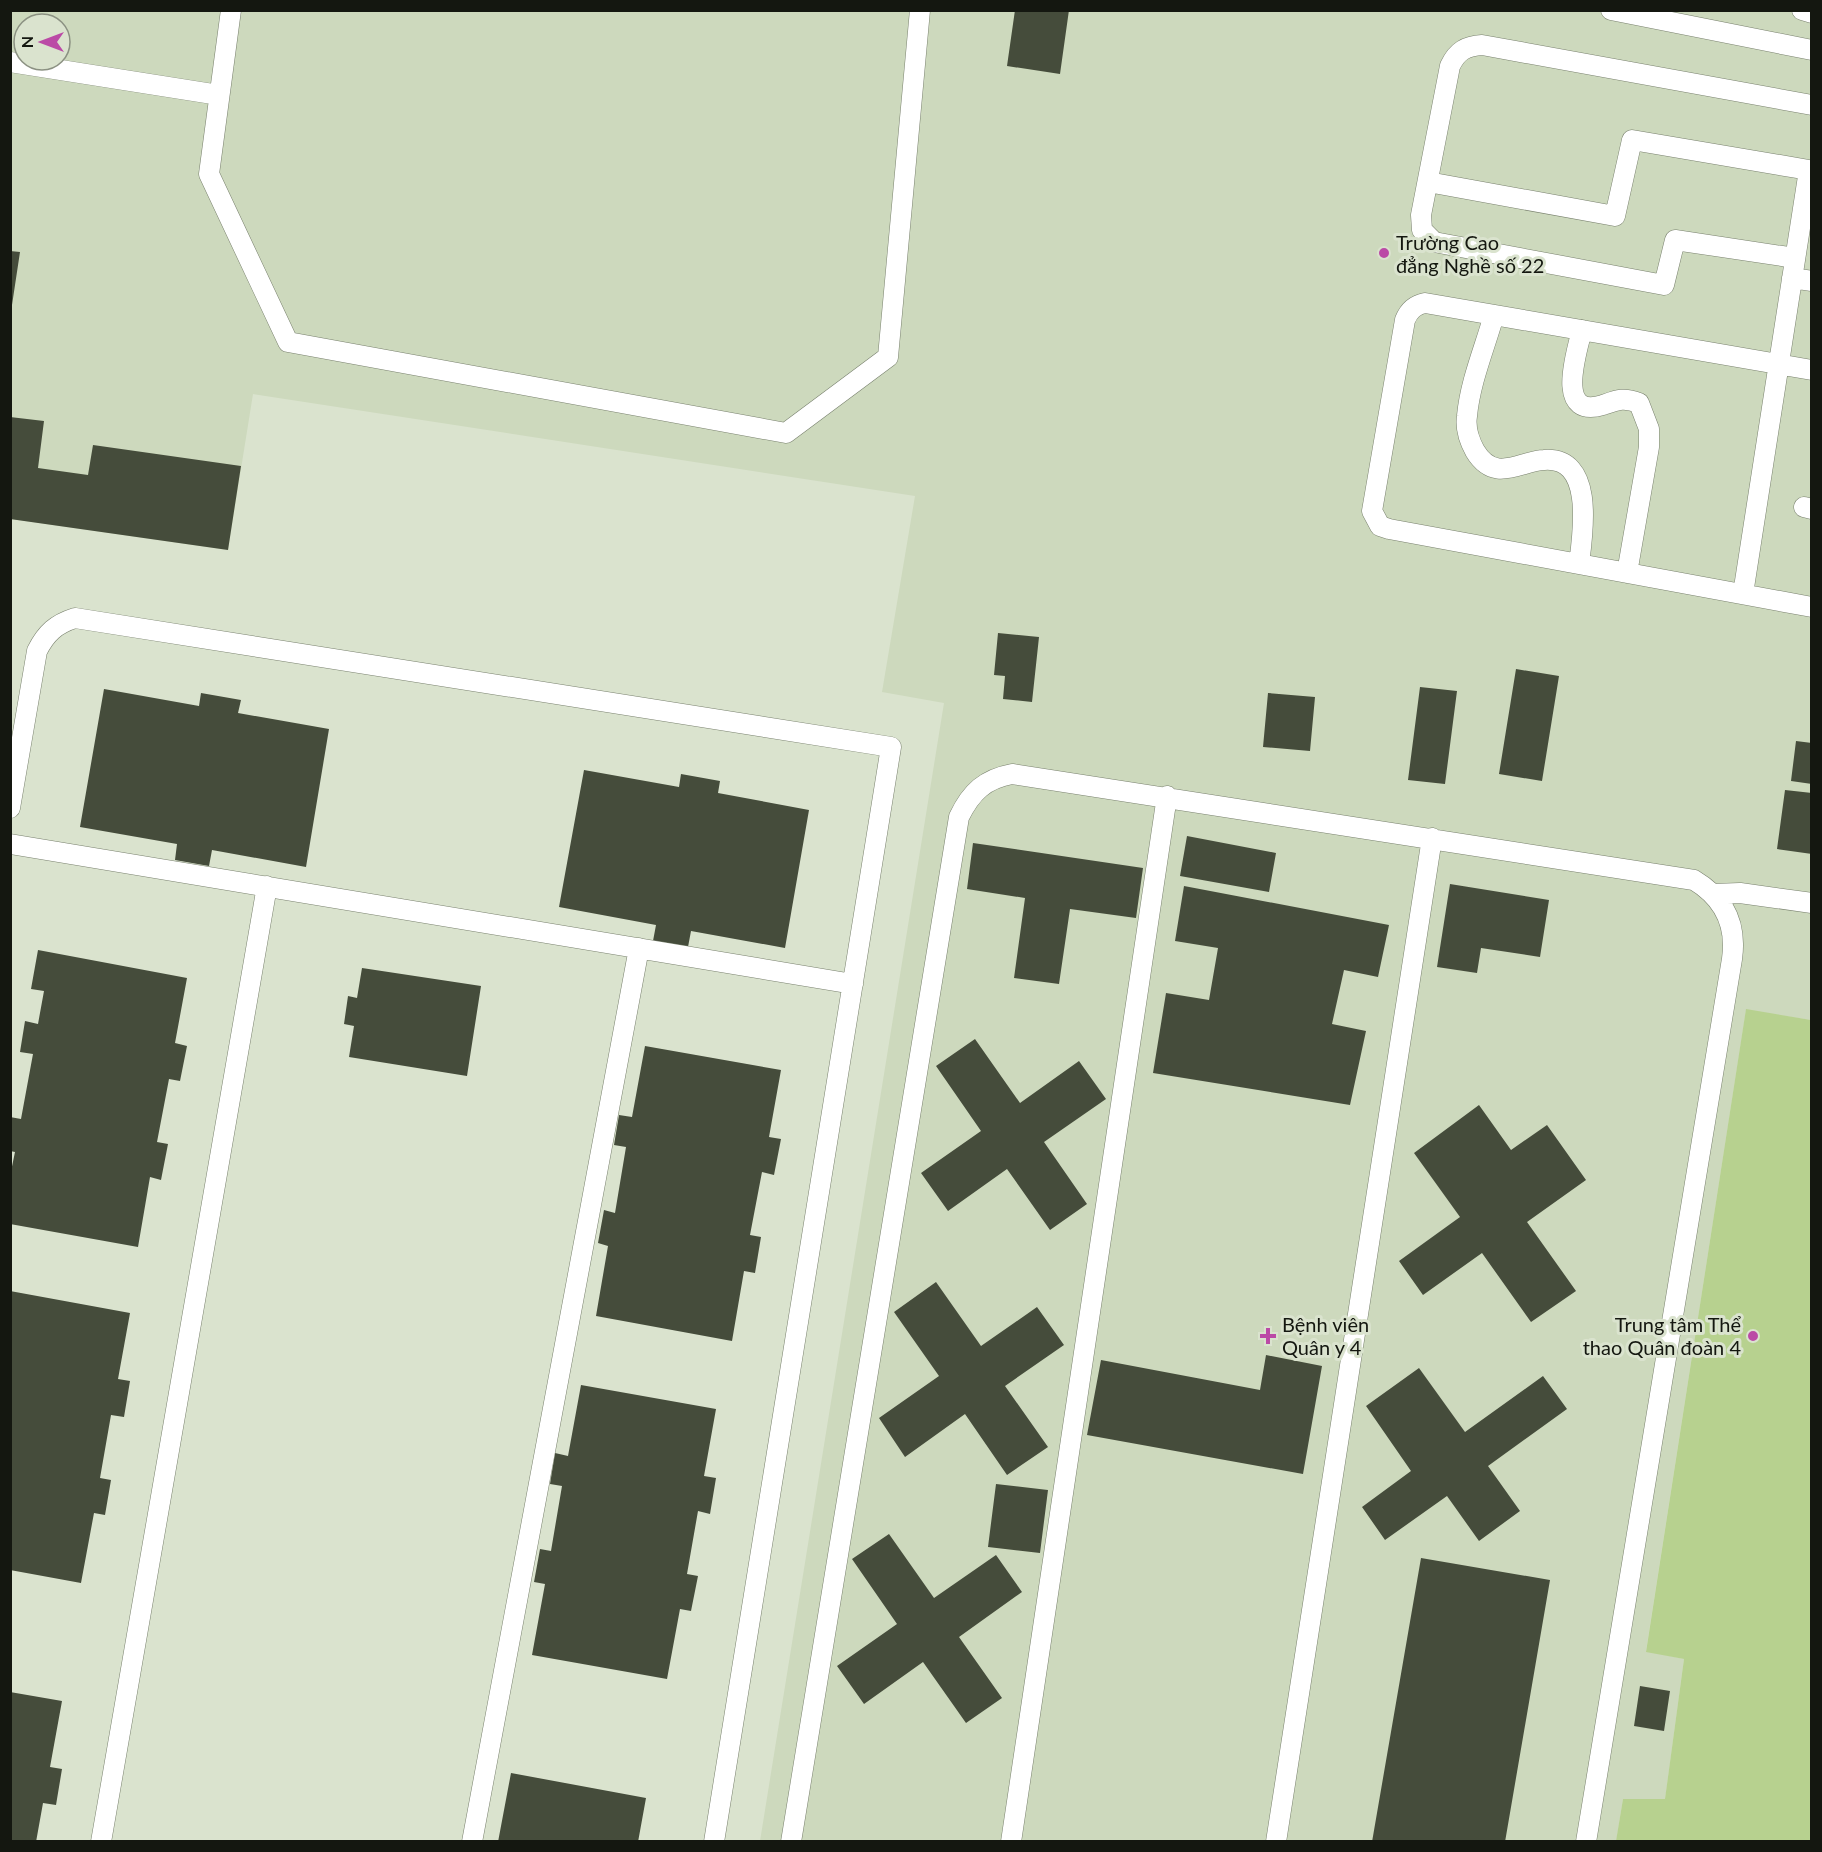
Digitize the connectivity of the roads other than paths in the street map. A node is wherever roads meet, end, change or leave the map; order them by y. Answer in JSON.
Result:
{"nodes":[{"id":1,"x":231,"y":10,"type":"edge"},
{"id":2,"x":920,"y":10,"type":"edge"},
{"id":3,"x":1611,"y":10,"type":"edge"},
{"id":4,"x":1802,"y":10,"type":"edge"},
{"id":5,"x":1812,"y":14,"type":"edge"},
{"id":6,"x":1812,"y":50,"type":"edge"},
{"id":7,"x":10,"y":62,"type":"edge"},
{"id":8,"x":219,"y":95,"type":"junction"},
{"id":9,"x":1812,"y":105,"type":"edge"},
{"id":10,"x":1428,"y":182,"type":"junction"},
{"id":11,"x":1793,"y":268,"type":"junction"},
{"id":12,"x":1812,"y":281,"type":"edge"},
{"id":13,"x":1494,"y":315,"type":"junction"},
{"id":14,"x":1582,"y":330,"type":"junction"},
{"id":15,"x":1779,"y":364,"type":"junction"},
{"id":16,"x":1812,"y":370,"type":"edge"},
{"id":17,"x":1580,"y":564,"type":"junction"},
{"id":18,"x":1627,"y":573,"type":"junction"},
{"id":19,"x":1743,"y":594,"type":"junction"},
{"id":20,"x":1812,"y":607,"type":"edge"},
{"id":21,"x":1167,"y":796,"type":"junction"},
{"id":22,"x":10,"y":808,"type":"edge"},
{"id":23,"x":1432,"y":838,"type":"junction"},
{"id":24,"x":10,"y":844,"type":"edge"},
{"id":25,"x":267,"y":886,"type":"junction"},
{"id":26,"x":1714,"y":894,"type":"junction"},
{"id":27,"x":1812,"y":903,"type":"edge"},
{"id":28,"x":639,"y":948,"type":"junction"},
{"id":29,"x":853,"y":984,"type":"junction"},
{"id":30,"x":101,"y":1842,"type":"edge"},
{"id":31,"x":472,"y":1842,"type":"edge"},
{"id":32,"x":714,"y":1842,"type":"edge"},
{"id":33,"x":791,"y":1842,"type":"edge"},
{"id":34,"x":1011,"y":1842,"type":"edge"},
{"id":35,"x":1276,"y":1842,"type":"edge"},
{"id":36,"x":1586,"y":1842,"type":"edge"}],
"edges":[{"from":1,"to":8,"type":"lane"},
{"from":2,"to":8,"type":"lane"},
{"from":3,"to":6,"type":"lane"},
{"from":4,"to":5,"type":"lane"},
{"from":7,"to":8,"type":"lane"},
{"from":9,"to":10,"type":"lane"},
{"from":10,"to":11,"type":"lane"},
{"from":10,"to":11,"type":"lane"},
{"from":11,"to":12,"type":"lane"},
{"from":11,"to":15,"type":"lane"},
{"from":13,"to":14,"type":"lane"},
{"from":13,"to":17,"type":"lane"},
{"from":13,"to":17,"type":"lane"},
{"from":14,"to":15,"type":"lane"},
{"from":14,"to":18,"type":"lane"},
{"from":15,"to":16,"type":"lane"},
{"from":15,"to":19,"type":"lane"},
{"from":17,"to":18,"type":"lane"},
{"from":18,"to":19,"type":"lane"},
{"from":19,"to":20,"type":"lane"},
{"from":21,"to":23,"type":"lane"},
{"from":21,"to":33,"type":"lane"},
{"from":21,"to":34,"type":"lane"},
{"from":22,"to":29,"type":"lane"},
{"from":23,"to":26,"type":"lane"},
{"from":23,"to":35,"type":"lane"},
{"from":24,"to":25,"type":"lane"},
{"from":25,"to":28,"type":"lane"},
{"from":25,"to":30,"type":"lane"},
{"from":26,"to":27,"type":"lane"},
{"from":26,"to":36,"type":"lane"},
{"from":28,"to":29,"type":"lane"},
{"from":28,"to":31,"type":"lane"},
{"from":29,"to":32,"type":"lane"}]}
